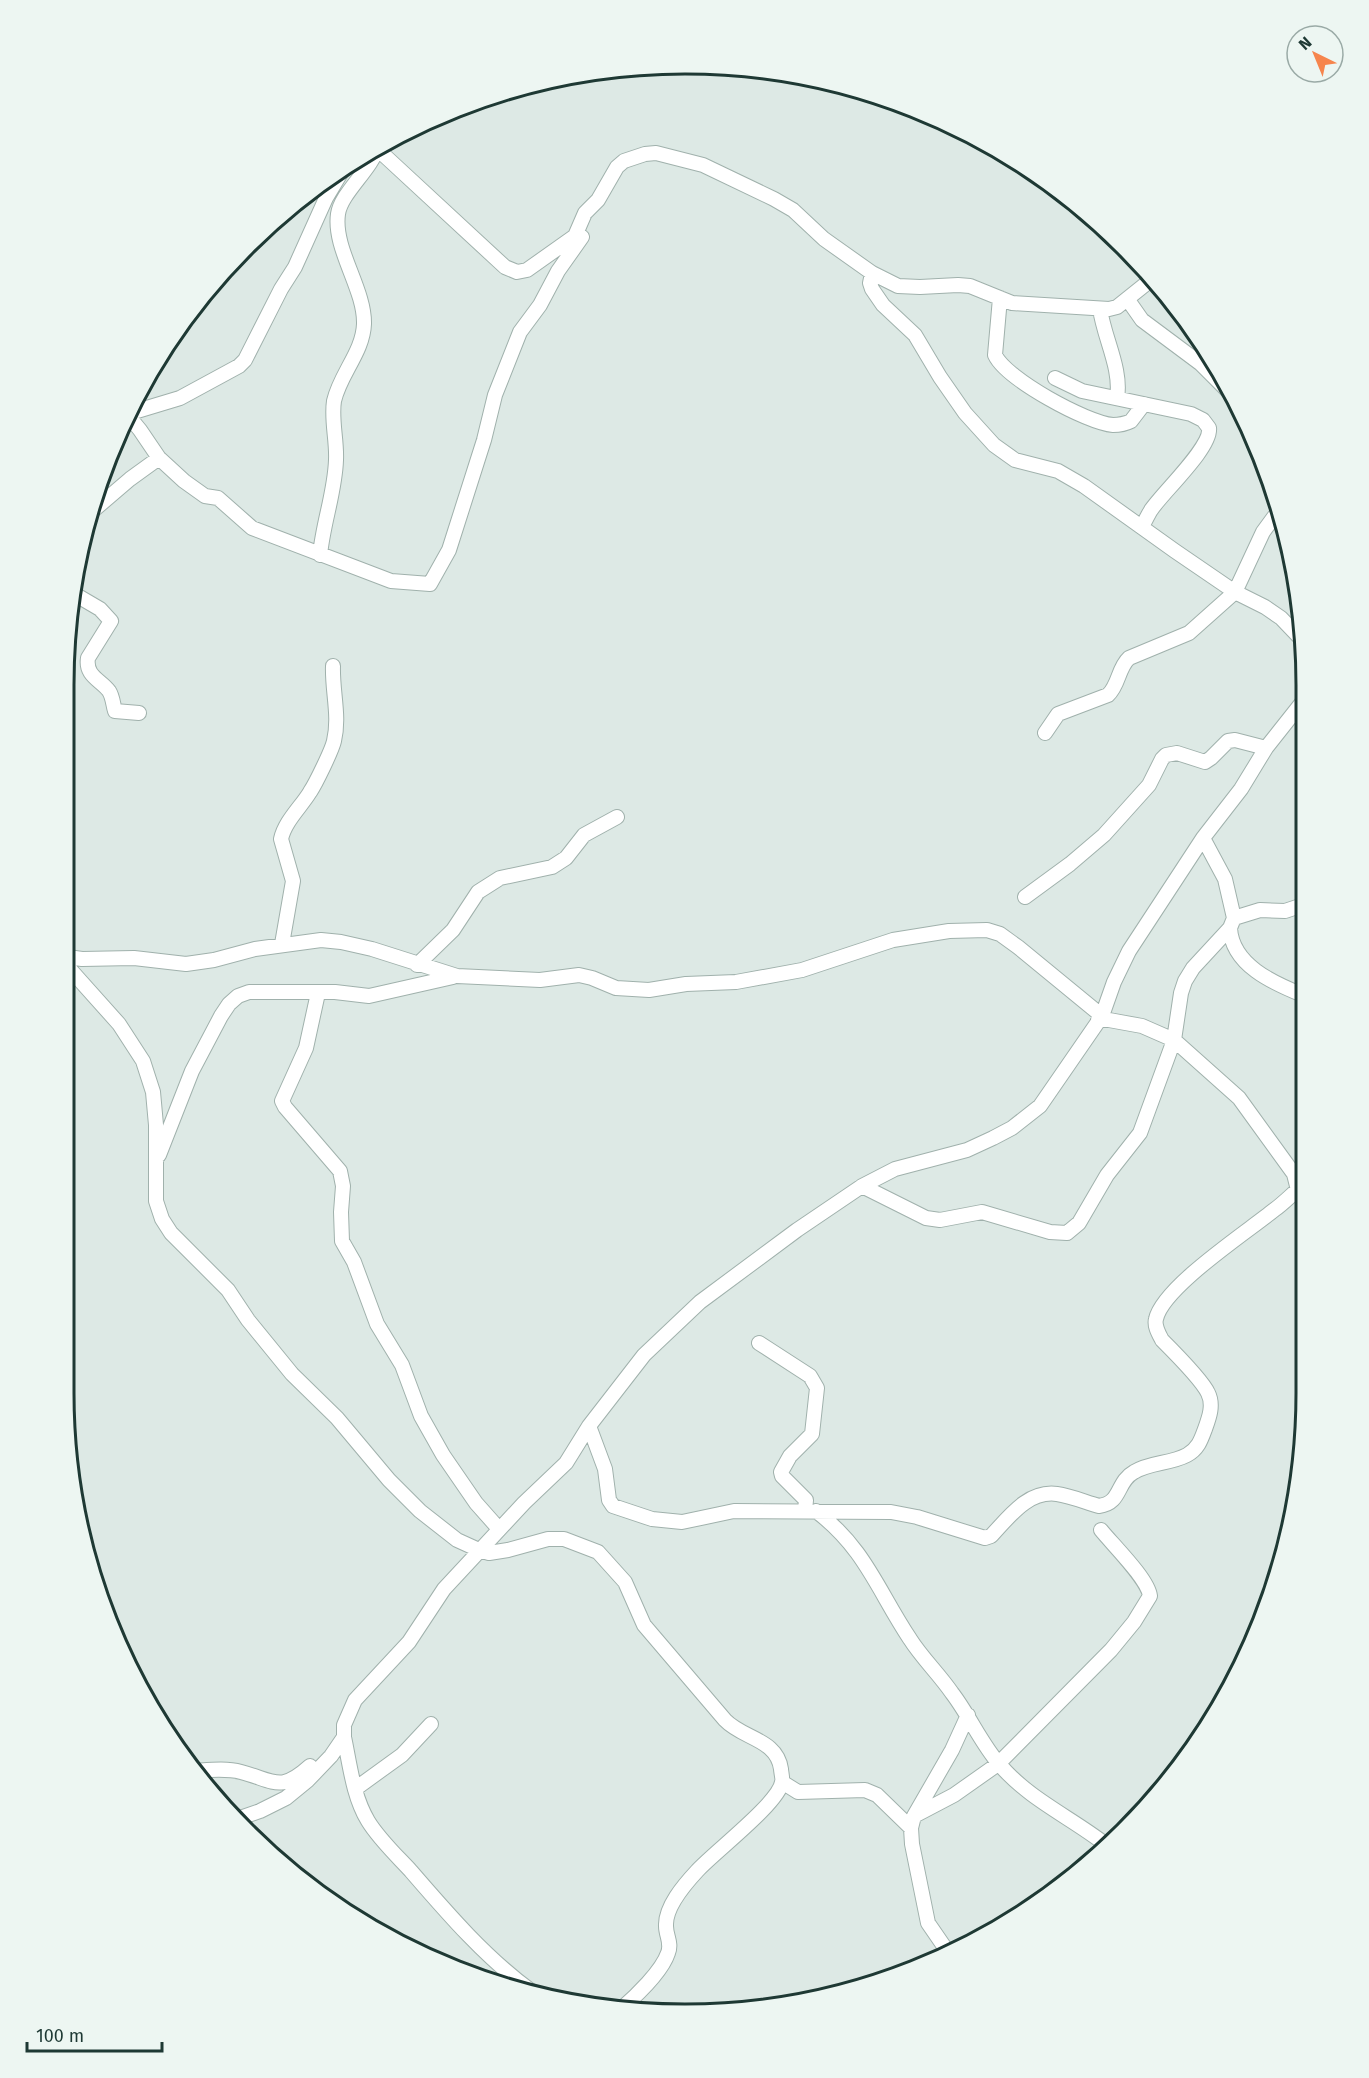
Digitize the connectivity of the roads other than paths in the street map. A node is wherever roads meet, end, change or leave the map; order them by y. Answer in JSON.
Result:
{"nodes":[{"id":1,"x":381,"y":154,"type":"edge"},
{"id":2,"x":368,"y":162,"type":"edge"},
{"id":3,"x":334,"y":184,"type":"edge"},
{"id":4,"x":595,"y":203,"type":"junction"},
{"id":5,"x":872,"y":273,"type":"junction"},
{"id":6,"x":1146,"y":284,"type":"edge"},
{"id":7,"x":1000,"y":298,"type":"junction"},
{"id":8,"x":1128,"y":300,"type":"junction"},
{"id":9,"x":1100,"y":309,"type":"junction"},
{"id":10,"x":1211,"y":374,"type":"edge"},
{"id":11,"x":1055,"y":378,"type":"dead end"},
{"id":12,"x":1117,"y":398,"type":"junction"},
{"id":13,"x":1144,"y":404,"type":"junction"},
{"id":14,"x":139,"y":410,"type":"edge"},
{"id":15,"x":133,"y":422,"type":"edge"},
{"id":16,"x":159,"y":458,"type":"junction"},
{"id":17,"x":101,"y":504,"type":"edge"},
{"id":18,"x":1273,"y":519,"type":"edge"},
{"id":19,"x":1142,"y":527,"type":"junction"},
{"id":20,"x":320,"y":555,"type":"junction"},
{"id":21,"x":1235,"y":592,"type":"junction"},
{"id":22,"x":80,"y":597,"type":"edge"},
{"id":23,"x":1293,"y":631,"type":"edge"},
{"id":24,"x":333,"y":666,"type":"dead end"},
{"id":25,"x":1296,"y":710,"type":"edge"},
{"id":26,"x":139,"y":712,"type":"dead end"},
{"id":27,"x":1045,"y":733,"type":"dead end"},
{"id":28,"x":1266,"y":748,"type":"junction"},
{"id":29,"x":617,"y":817,"type":"dead end"},
{"id":30,"x":1203,"y":838,"type":"junction"},
{"id":31,"x":1025,"y":897,"type":"dead end"},
{"id":32,"x":1296,"y":907,"type":"edge"},
{"id":33,"x":1232,"y":923,"type":"junction"},
{"id":34,"x":282,"y":944,"type":"junction"},
{"id":35,"x":74,"y":958,"type":"edge"},
{"id":36,"x":417,"y":965,"type":"junction"},
{"id":37,"x":74,"y":974,"type":"edge"},
{"id":38,"x":457,"y":976,"type":"junction"},
{"id":39,"x":1296,"y":992,"type":"edge"},
{"id":40,"x":318,"y":993,"type":"junction"},
{"id":41,"x":1100,"y":1018,"type":"junction"},
{"id":42,"x":1174,"y":1040,"type":"junction"},
{"id":43,"x":156,"y":1163,"type":"junction"},
{"id":44,"x":1296,"y":1179,"type":"edge"},
{"id":45,"x":862,"y":1186,"type":"junction"},
{"id":46,"x":1296,"y":1191,"type":"edge"},
{"id":47,"x":759,"y":1343,"type":"dead end"},
{"id":48,"x":589,"y":1426,"type":"junction"},
{"id":49,"x":811,"y":1511,"type":"junction"},
{"id":50,"x":499,"y":1529,"type":"junction"},
{"id":51,"x":1101,"y":1530,"type":"dead end"},
{"id":52,"x":479,"y":1550,"type":"junction"},
{"id":53,"x":968,"y":1715,"type":"junction"},
{"id":54,"x":431,"y":1724,"type":"dead end"},
{"id":55,"x":344,"y":1731,"type":"junction"},
{"id":56,"x":998,"y":1764,"type":"junction"},
{"id":57,"x":205,"y":1771,"type":"edge"},
{"id":58,"x":782,"y":1782,"type":"junction"},
{"id":59,"x":355,"y":1789,"type":"junction"},
{"id":60,"x":244,"y":1817,"type":"edge"},
{"id":61,"x":913,"y":1822,"type":"junction"},
{"id":62,"x":1100,"y":1841,"type":"edge"},
{"id":63,"x":944,"y":1946,"type":"edge"},
{"id":64,"x":519,"y":1982,"type":"edge"},
{"id":65,"x":628,"y":2001,"type":"edge"}],
"edges":[{"from":1,"to":4,"type":"street"},
{"from":2,"to":20,"type":"street"},
{"from":3,"to":14,"type":"street"},
{"from":4,"to":5,"type":"street"},
{"from":4,"to":20,"type":"street"},
{"from":5,"to":7,"type":"street"},
{"from":5,"to":19,"type":"street"},
{"from":6,"to":8,"type":"street"},
{"from":7,"to":9,"type":"street"},
{"from":7,"to":13,"type":"street"},
{"from":8,"to":9,"type":"street"},
{"from":8,"to":10,"type":"street"},
{"from":9,"to":12,"type":"street"},
{"from":11,"to":12,"type":"street"},
{"from":12,"to":13,"type":"street"},
{"from":13,"to":19,"type":"street"},
{"from":15,"to":16,"type":"street"},
{"from":16,"to":17,"type":"street"},
{"from":16,"to":20,"type":"street"},
{"from":18,"to":21,"type":"street"},
{"from":19,"to":21,"type":"street"},
{"from":21,"to":23,"type":"street"},
{"from":21,"to":27,"type":"street"},
{"from":22,"to":26,"type":"street"},
{"from":24,"to":34,"type":"street"},
{"from":25,"to":28,"type":"street"},
{"from":28,"to":30,"type":"street"},
{"from":28,"to":31,"type":"street"},
{"from":29,"to":36,"type":"street"},
{"from":30,"to":33,"type":"street"},
{"from":30,"to":41,"type":"street"},
{"from":32,"to":33,"type":"street"},
{"from":33,"to":39,"type":"street"},
{"from":33,"to":42,"type":"street"},
{"from":34,"to":35,"type":"street"},
{"from":34,"to":36,"type":"street"},
{"from":36,"to":38,"type":"street"},
{"from":37,"to":43,"type":"street"},
{"from":38,"to":40,"type":"street"},
{"from":38,"to":41,"type":"street"},
{"from":40,"to":43,"type":"street"},
{"from":40,"to":50,"type":"street"},
{"from":41,"to":42,"type":"street"},
{"from":41,"to":45,"type":"street"},
{"from":42,"to":44,"type":"street"},
{"from":42,"to":45,"type":"street"},
{"from":43,"to":52,"type":"street"},
{"from":45,"to":48,"type":"street"},
{"from":46,"to":49,"type":"street"},
{"from":47,"to":49,"type":"street"},
{"from":48,"to":49,"type":"street"},
{"from":48,"to":50,"type":"street"},
{"from":49,"to":53,"type":"street"},
{"from":50,"to":52,"type":"street"},
{"from":51,"to":56,"type":"street"},
{"from":52,"to":55,"type":"street"},
{"from":52,"to":58,"type":"street"},
{"from":53,"to":56,"type":"street"},
{"from":53,"to":61,"type":"street"},
{"from":54,"to":59,"type":"street"},
{"from":55,"to":57,"type":"street"},
{"from":55,"to":59,"type":"street"},
{"from":55,"to":60,"type":"street"},
{"from":56,"to":61,"type":"street"},
{"from":56,"to":62,"type":"street"},
{"from":58,"to":61,"type":"street"},
{"from":58,"to":65,"type":"street"},
{"from":59,"to":64,"type":"street"},
{"from":61,"to":63,"type":"street"}]}
